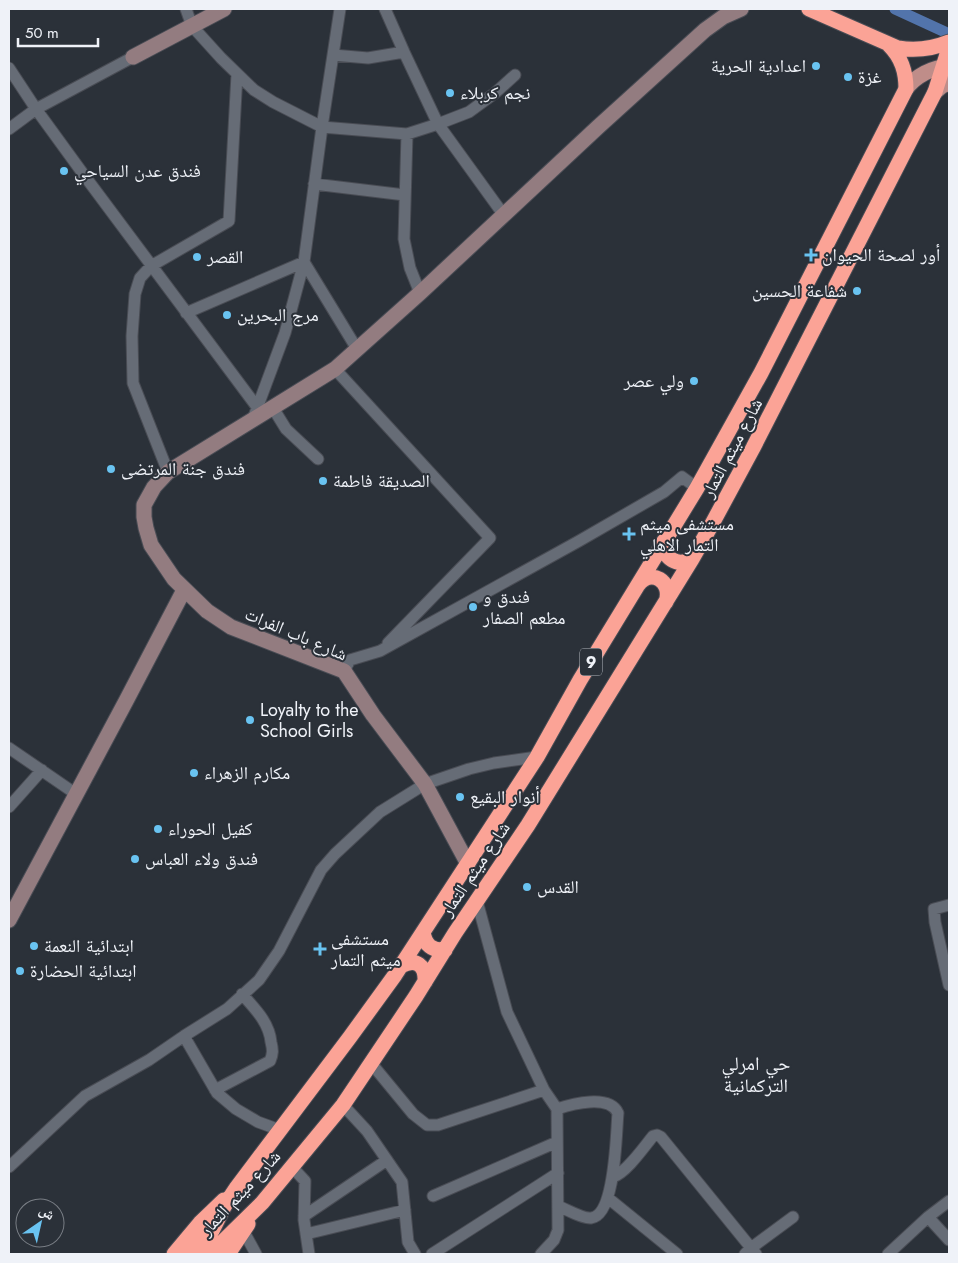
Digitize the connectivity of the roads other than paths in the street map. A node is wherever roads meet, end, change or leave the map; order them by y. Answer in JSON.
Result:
{"nodes":[{"id":1,"x":186,"y":9,"type":"edge"},
{"id":2,"x":224,"y":9,"type":"edge"},
{"id":3,"x":340,"y":9,"type":"edge"},
{"id":4,"x":385,"y":9,"type":"edge"},
{"id":5,"x":715,"y":9,"type":"edge"},
{"id":6,"x":741,"y":9,"type":"edge"},
{"id":7,"x":809,"y":9,"type":"edge"},
{"id":8,"x":192,"y":26,"type":"junction"},
{"id":9,"x":705,"y":30,"type":"junction"},
{"id":10,"x":949,"y":42,"type":"edge"},
{"id":11,"x":890,"y":45,"type":"junction"},
{"id":12,"x":949,"y":48,"type":"edge"},
{"id":13,"x":404,"y":52,"type":"junction"},
{"id":14,"x":333,"y":55,"type":"junction"},
{"id":15,"x":133,"y":57,"type":"joint"},
{"id":16,"x":947,"y":66,"type":"edge"},
{"id":17,"x":9,"y":68,"type":"edge"},
{"id":18,"x":236,"y":74,"type":"junction"},
{"id":19,"x":515,"y":75,"type":"dead end"},
{"id":20,"x":949,"y":83,"type":"edge"},
{"id":21,"x":906,"y":89,"type":"junction"},
{"id":22,"x":935,"y":92,"type":"junction"},
{"id":23,"x":36,"y":108,"type":"junction"},
{"id":24,"x":438,"y":124,"type":"junction"},
{"id":25,"x":322,"y":127,"type":"junction"},
{"id":26,"x":9,"y":129,"type":"edge"},
{"id":27,"x":407,"y":134,"type":"junction"},
{"id":28,"x":314,"y":184,"type":"junction"},
{"id":29,"x":405,"y":194,"type":"junction"},
{"id":30,"x":503,"y":214,"type":"junction"},
{"id":31,"x":304,"y":262,"type":"junction"},
{"id":32,"x":151,"y":266,"type":"junction"},
{"id":33,"x":420,"y":293,"type":"junction"},
{"id":34,"x":186,"y":313,"type":"junction"},
{"id":35,"x":358,"y":349,"type":"junction"},
{"id":36,"x":335,"y":369,"type":"junction"},
{"id":37,"x":273,"y":408,"type":"junction"},
{"id":38,"x":255,"y":413,"type":"junction"},
{"id":39,"x":318,"y":460,"type":"dead end"},
{"id":40,"x":168,"y":472,"type":"junction"},
{"id":41,"x":697,"y":488,"type":"junction"},
{"id":42,"x":664,"y":541,"type":"junction"},
{"id":43,"x":692,"y":559,"type":"junction"},
{"id":44,"x":637,"y":586,"type":"junction"},
{"id":45,"x":184,"y":590,"type":"junction"},
{"id":46,"x":666,"y":602,"type":"junction"},
{"id":47,"x":380,"y":651,"type":"junction"},
{"id":48,"x":344,"y":671,"type":"junction"},
{"id":49,"x":9,"y":748,"type":"edge"},
{"id":50,"x":536,"y":757,"type":"junction"},
{"id":51,"x":42,"y":770,"type":"junction"},
{"id":52,"x":425,"y":784,"type":"junction"},
{"id":53,"x":76,"y":794,"type":"junction"},
{"id":54,"x":9,"y":807,"type":"edge"},
{"id":55,"x":468,"y":864,"type":"junction"},
{"id":56,"x":477,"y":901,"type":"junction"},
{"id":57,"x":949,"y":906,"type":"edge"},
{"id":58,"x":9,"y":920,"type":"edge"},
{"id":59,"x":423,"y":932,"type":"junction"},
{"id":60,"x":444,"y":950,"type":"junction"},
{"id":61,"x":401,"y":966,"type":"junction"},
{"id":62,"x":425,"y":982,"type":"junction"},
{"id":63,"x":949,"y":985,"type":"edge"},
{"id":64,"x":242,"y":994,"type":"junction"},
{"id":65,"x":184,"y":1036,"type":"junction"},
{"id":66,"x":371,"y":1063,"type":"junction"},
{"id":67,"x":215,"y":1090,"type":"junction"},
{"id":68,"x":544,"y":1090,"type":"junction"},
{"id":69,"x":343,"y":1105,"type":"junction"},
{"id":70,"x":557,"y":1109,"type":"junction"},
{"id":71,"x":280,"y":1130,"type":"junction"},
{"id":72,"x":557,"y":1142,"type":"junction"},
{"id":73,"x":388,"y":1160,"type":"junction"},
{"id":74,"x":9,"y":1167,"type":"edge"},
{"id":75,"x":292,"y":1167,"type":"junction"},
{"id":76,"x":558,"y":1173,"type":"junction"},
{"id":77,"x":613,"y":1177,"type":"junction"},
{"id":78,"x":237,"y":1187,"type":"junction"},
{"id":79,"x":433,"y":1196,"type":"dead end"},
{"id":80,"x":608,"y":1198,"type":"junction"},
{"id":81,"x":949,"y":1201,"type":"edge"},
{"id":82,"x":262,"y":1204,"type":"junction"},
{"id":83,"x":558,"y":1206,"type":"junction"},
{"id":84,"x":405,"y":1210,"type":"junction"},
{"id":85,"x":304,"y":1216,"type":"junction"},
{"id":86,"x":793,"y":1217,"type":"dead end"},
{"id":87,"x":928,"y":1217,"type":"junction"},
{"id":88,"x":244,"y":1232,"type":"junction"},
{"id":89,"x":306,"y":1234,"type":"junction"},
{"id":90,"x":949,"y":1240,"type":"edge"},
{"id":91,"x":200,"y":1251,"type":"edge"},
{"id":92,"x":750,"y":1252,"type":"edge"},
{"id":93,"x":896,"y":1252,"type":"edge"},
{"id":94,"x":546,"y":1253,"type":"edge"},
{"id":95,"x":174,"y":1254,"type":"edge"},
{"id":96,"x":228,"y":1254,"type":"edge"},
{"id":97,"x":256,"y":1254,"type":"edge"},
{"id":98,"x":309,"y":1254,"type":"edge"},
{"id":99,"x":415,"y":1254,"type":"edge"},
{"id":100,"x":432,"y":1254,"type":"edge"},
{"id":101,"x":677,"y":1254,"type":"edge"}],
"edges":[{"from":1,"to":8,"type":"street"},
{"from":2,"to":8,"type":"street"},
{"from":3,"to":14,"type":"street"},
{"from":4,"to":13,"type":"street"},
{"from":5,"to":9,"type":"street"},
{"from":6,"to":9,"type":"street"},
{"from":7,"to":11,"type":"highway"},
{"from":8,"to":15,"type":"street"},
{"from":8,"to":18,"type":"street"},
{"from":9,"to":30,"type":"street","name":"شارع باب الفرات"},
{"from":10,"to":11,"type":"highway"},
{"from":11,"to":21,"type":"highway"},
{"from":12,"to":16,"type":"highway","name":"شارع ميثم التمار","number":"9"},
{"from":13,"to":14,"type":"street"},
{"from":13,"to":24,"type":"street"},
{"from":14,"to":25,"type":"street"},
{"from":15,"to":23,"type":"street"},
{"from":16,"to":21,"type":"main road"},
{"from":16,"to":22,"type":"highway","name":"شارع ميثم التمار","number":"9"},
{"from":17,"to":23,"type":"street"},
{"from":18,"to":25,"type":"street"},
{"from":18,"to":32,"type":"street"},
{"from":19,"to":24,"type":"street"},
{"from":20,"to":22,"type":"main road"},
{"from":21,"to":41,"type":"highway","name":"شارع ميثم التمار","number":"9"},
{"from":22,"to":43,"type":"highway","name":"شارع ميثم التمار","number":"9"},
{"from":23,"to":26,"type":"street"},
{"from":23,"to":32,"type":"street"},
{"from":24,"to":27,"type":"street"},
{"from":24,"to":30,"type":"street"},
{"from":25,"to":27,"type":"street"},
{"from":25,"to":28,"type":"street"},
{"from":27,"to":29,"type":"street"},
{"from":28,"to":29,"type":"street"},
{"from":28,"to":31,"type":"street"},
{"from":29,"to":33,"type":"street"},
{"from":30,"to":33,"type":"street","name":"شارع باب الفرات"},
{"from":31,"to":34,"type":"street"},
{"from":31,"to":35,"type":"street"},
{"from":31,"to":38,"type":"street"},
{"from":32,"to":34,"type":"street"},
{"from":32,"to":40,"type":"street"},
{"from":33,"to":35,"type":"street","name":"شارع باب الفرات"},
{"from":34,"to":38,"type":"street"},
{"from":35,"to":36,"type":"street","name":"شارع باب الفرات"},
{"from":36,"to":37,"type":"street","name":"شارع باب الفرات"},
{"from":36,"to":47,"type":"street"},
{"from":37,"to":38,"type":"street","name":"شارع باب الفرات"},
{"from":37,"to":39,"type":"street"},
{"from":38,"to":40,"type":"street","name":"شارع باب الفرات"},
{"from":40,"to":45,"type":"street","name":"شارع باب الفرات"},
{"from":41,"to":42,"type":"highway","name":"شارع ميثم التمار","number":"9"},
{"from":41,"to":47,"type":"street"},
{"from":42,"to":43,"type":"highway"},
{"from":42,"to":44,"type":"highway","name":"شارع ميثم التمار","number":"9"},
{"from":43,"to":46,"type":"highway","name":"شارع ميثم التمار","number":"9"},
{"from":44,"to":46,"type":"highway"},
{"from":44,"to":50,"type":"highway","name":"شارع ميثم التمار","number":"9"},
{"from":45,"to":48,"type":"street","name":"شارع باب الفرات"},
{"from":45,"to":53,"type":"street"},
{"from":46,"to":56,"type":"highway","name":"شارع ميثم التمار","number":"9"},
{"from":47,"to":48,"type":"street"},
{"from":48,"to":52,"type":"street","name":"شارع باب الفرات"},
{"from":49,"to":51,"type":"street"},
{"from":50,"to":52,"type":"street"},
{"from":50,"to":55,"type":"highway","name":"شارع ميثم التمار","number":"9"},
{"from":51,"to":53,"type":"street"},
{"from":51,"to":54,"type":"street"},
{"from":52,"to":55,"type":"street","name":"شارع باب الفرات"},
{"from":52,"to":64,"type":"street"},
{"from":53,"to":58,"type":"street"},
{"from":55,"to":59,"type":"highway","name":"شارع ميثم التمار","number":"9"},
{"from":56,"to":60,"type":"highway","name":"شارع ميثم التمار","number":"9"},
{"from":56,"to":68,"type":"street"},
{"from":57,"to":63,"type":"street"},
{"from":59,"to":60,"type":"highway"},
{"from":59,"to":61,"type":"highway","name":"شارع ميثم التمار","number":"9"},
{"from":60,"to":62,"type":"highway","name":"شارع ميثم التمار","number":"9"},
{"from":61,"to":62,"type":"highway"},
{"from":61,"to":71,"type":"highway","name":"شارع ميثم التمار","number":"9"},
{"from":62,"to":66,"type":"highway","name":"شارع ميثم التمار","number":"9"},
{"from":64,"to":65,"type":"street"},
{"from":64,"to":67,"type":"street"},
{"from":65,"to":67,"type":"street"},
{"from":65,"to":74,"type":"street"},
{"from":66,"to":68,"type":"street"},
{"from":66,"to":69,"type":"highway","name":"شارع ميثم التمار","number":"9"},
{"from":67,"to":71,"type":"street"},
{"from":68,"to":70,"type":"street"},
{"from":69,"to":73,"type":"street"},
{"from":69,"to":75,"type":"highway","name":"شارع ميثم التمار","number":"9"},
{"from":70,"to":72,"type":"street"},
{"from":70,"to":77,"type":"street"},
{"from":71,"to":78,"type":"highway","name":"شارع ميثم التمار","number":"9"},
{"from":72,"to":76,"type":"street"},
{"from":72,"to":79,"type":"street"},
{"from":73,"to":84,"type":"street"},
{"from":73,"to":85,"type":"street"},
{"from":75,"to":82,"type":"highway","name":"شارع ميثم التمار","number":"9"},
{"from":75,"to":85,"type":"street"},
{"from":76,"to":83,"type":"street"},
{"from":76,"to":100,"type":"street"},
{"from":77,"to":80,"type":"street"},
{"from":77,"to":92,"type":"street"},
{"from":78,"to":91,"type":"highway","name":"شارع ميثم التمار","number":"9"},
{"from":78,"to":95,"type":"highway"},
{"from":80,"to":83,"type":"street"},
{"from":80,"to":101,"type":"street"},
{"from":81,"to":87,"type":"street"},
{"from":82,"to":88,"type":"highway"},
{"from":82,"to":91,"type":"highway","name":"شارع ميثم التمار","number":"9"},
{"from":83,"to":94,"type":"street"},
{"from":84,"to":89,"type":"street"},
{"from":84,"to":99,"type":"street"},
{"from":85,"to":89,"type":"street"},
{"from":86,"to":92,"type":"street"},
{"from":87,"to":90,"type":"street"},
{"from":87,"to":93,"type":"street"},
{"from":88,"to":96,"type":"highway"},
{"from":88,"to":97,"type":"street"},
{"from":89,"to":98,"type":"street"}]}
